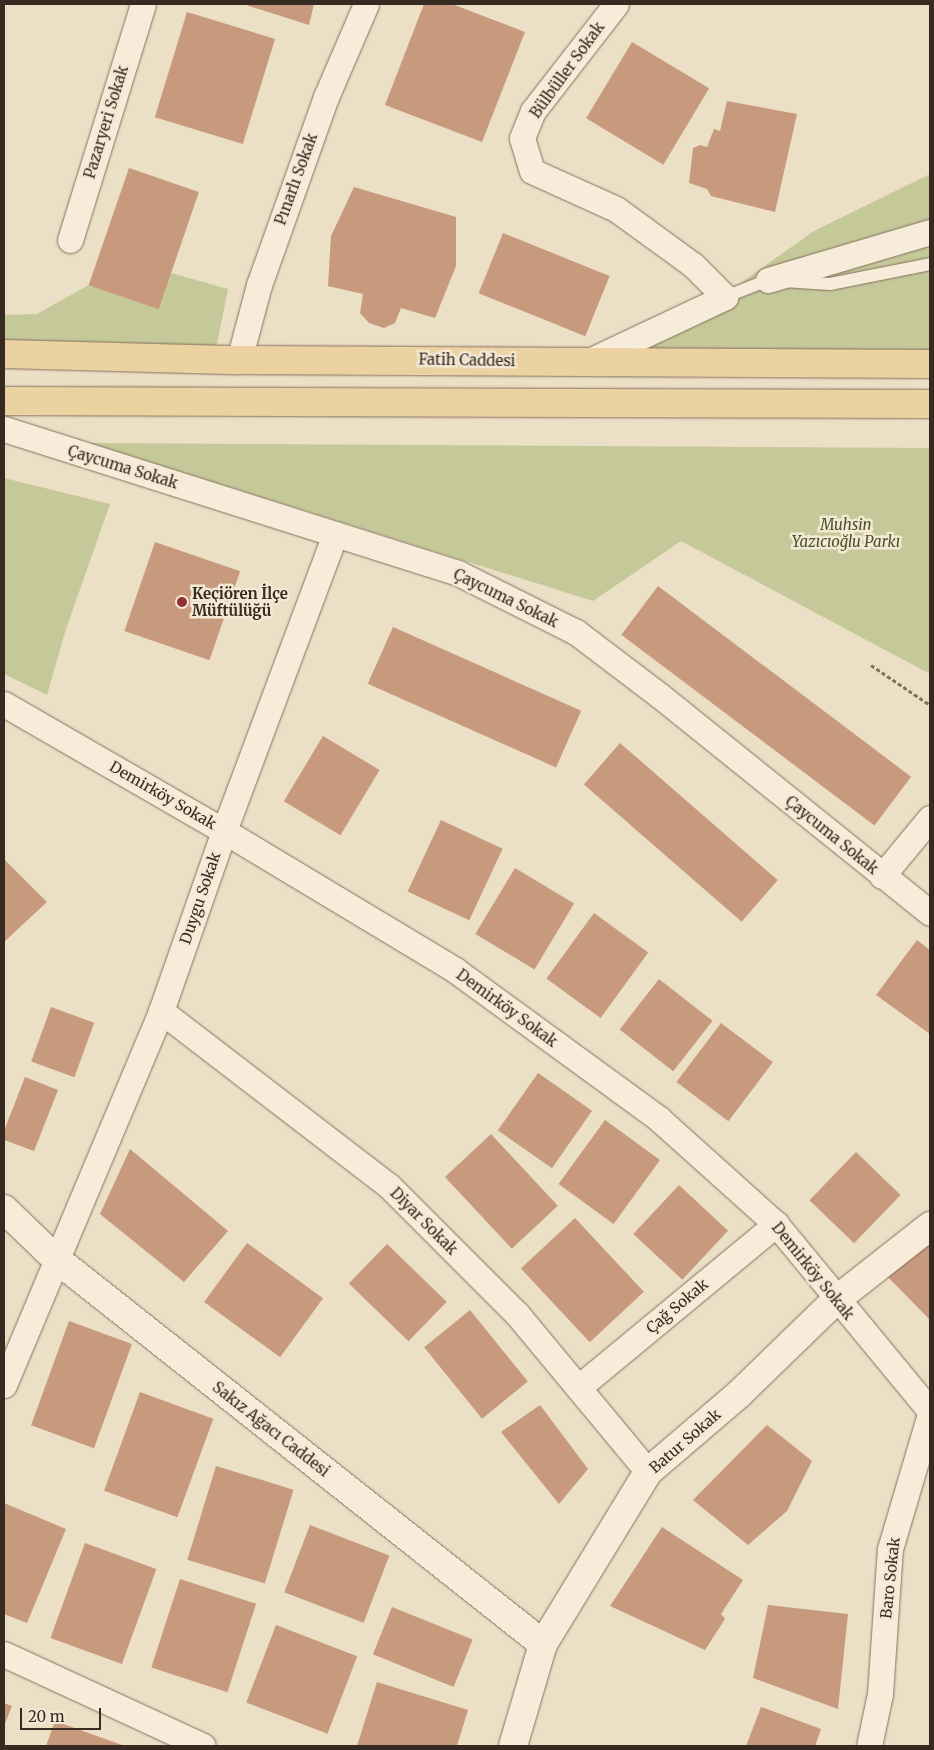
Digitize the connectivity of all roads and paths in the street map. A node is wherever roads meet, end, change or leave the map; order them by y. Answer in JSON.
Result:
{"nodes":[{"id":1,"x":143,"y":4,"type":"edge"},
{"id":2,"x":366,"y":4,"type":"edge"},
{"id":3,"x":616,"y":4,"type":"edge"},
{"id":4,"x":930,"y":232,"type":"edge"},
{"id":5,"x":70,"y":240,"type":"dead end"},
{"id":6,"x":930,"y":264,"type":"edge"},
{"id":7,"x":768,"y":280,"type":"junction"},
{"id":8,"x":726,"y":297,"type":"junction"},
{"id":9,"x":4,"y":354,"type":"edge"},
{"id":10,"x":239,"y":360,"type":"junction"},
{"id":11,"x":587,"y":362,"type":"junction"},
{"id":12,"x":930,"y":364,"type":"edge"},
{"id":13,"x":4,"y":401,"type":"edge"},
{"id":14,"x":930,"y":404,"type":"edge"},
{"id":15,"x":4,"y":429,"type":"edge"},
{"id":16,"x":335,"y":534,"type":"junction"},
{"id":17,"x":871,"y":665,"type":"dead end"},
{"id":18,"x":4,"y":704,"type":"edge"},
{"id":19,"x":930,"y":705,"type":"edge"},
{"id":20,"x":930,"y":818,"type":"edge"},
{"id":21,"x":224,"y":831,"type":"junction"},
{"id":22,"x":882,"y":876,"type":"junction"},
{"id":23,"x":930,"y":913,"type":"edge"},
{"id":24,"x":161,"y":1011,"type":"junction"},
{"id":25,"x":4,"y":1209,"type":"edge"},
{"id":26,"x":776,"y":1224,"type":"junction"},
{"id":27,"x":930,"y":1226,"type":"edge"},
{"id":28,"x":55,"y":1258,"type":"junction"},
{"id":29,"x":836,"y":1300,"type":"junction"},
{"id":30,"x":4,"y":1385,"type":"edge"},
{"id":31,"x":578,"y":1387,"type":"junction"},
{"id":32,"x":930,"y":1412,"type":"edge"},
{"id":33,"x":648,"y":1472,"type":"junction"},
{"id":34,"x":543,"y":1644,"type":"junction"},
{"id":35,"x":4,"y":1654,"type":"edge"},
{"id":36,"x":191,"y":1744,"type":"edge"},
{"id":37,"x":513,"y":1746,"type":"edge"},
{"id":38,"x":869,"y":1746,"type":"edge"}],
"edges":[{"from":1,"to":5,"type":"street","name":"Pazaryeri Sokak"},
{"from":2,"to":10,"type":"street","name":"Pınarlı Sokak"},
{"from":3,"to":8,"type":"street","name":"Bülbüller Sokak"},
{"from":4,"to":7,"type":"street"},
{"from":6,"to":7,"type":"lane"},
{"from":7,"to":8,"type":"lane"},
{"from":8,"to":11,"type":"street"},
{"from":9,"to":10,"type":"main road","name":"Fatih Caddesi"},
{"from":10,"to":11,"type":"main road","name":"Fatih Caddesi"},
{"from":11,"to":12,"type":"main road","name":"Fatih Caddesi"},
{"from":13,"to":14,"type":"main road"},
{"from":15,"to":16,"type":"street","name":"Çaycuma Sokak"},
{"from":16,"to":21,"type":"street","name":"Duygu Sokak"},
{"from":16,"to":22,"type":"street","name":"Çaycuma Sokak"},
{"from":17,"to":19,"type":"path"},
{"from":18,"to":21,"type":"street","name":"Demirköy Sokak"},
{"from":20,"to":22,"type":"street"},
{"from":21,"to":24,"type":"street","name":"Duygu Sokak"},
{"from":21,"to":26,"type":"street","name":"Demirköy Sokak"},
{"from":22,"to":23,"type":"street","name":"Çaycuma Sokak"},
{"from":24,"to":28,"type":"street","name":"Duygu Sokak"},
{"from":24,"to":31,"type":"street","name":"Diyar Sokak"},
{"from":25,"to":28,"type":"street","name":"Sakız Ağacı Caddesi"},
{"from":26,"to":29,"type":"street","name":"Demirköy Sokak"},
{"from":26,"to":31,"type":"street","name":"Çağ Sokak"},
{"from":27,"to":29,"type":"street","name":"Batur Sokak"},
{"from":28,"to":30,"type":"street","name":"Duygu Sokak"},
{"from":28,"to":34,"type":"street","name":"Sakız Ağacı Caddesi"},
{"from":29,"to":32,"type":"street","name":"Demirköy Sokak"},
{"from":29,"to":33,"type":"street","name":"Batur Sokak"},
{"from":31,"to":33,"type":"street","name":"Diyar Sokak"},
{"from":32,"to":38,"type":"street","name":"Baro Sokak"},
{"from":33,"to":34,"type":"street","name":"Batur Sokak"},
{"from":34,"to":37,"type":"street","name":"Batur Sokak"},
{"from":35,"to":36,"type":"street"}]}
